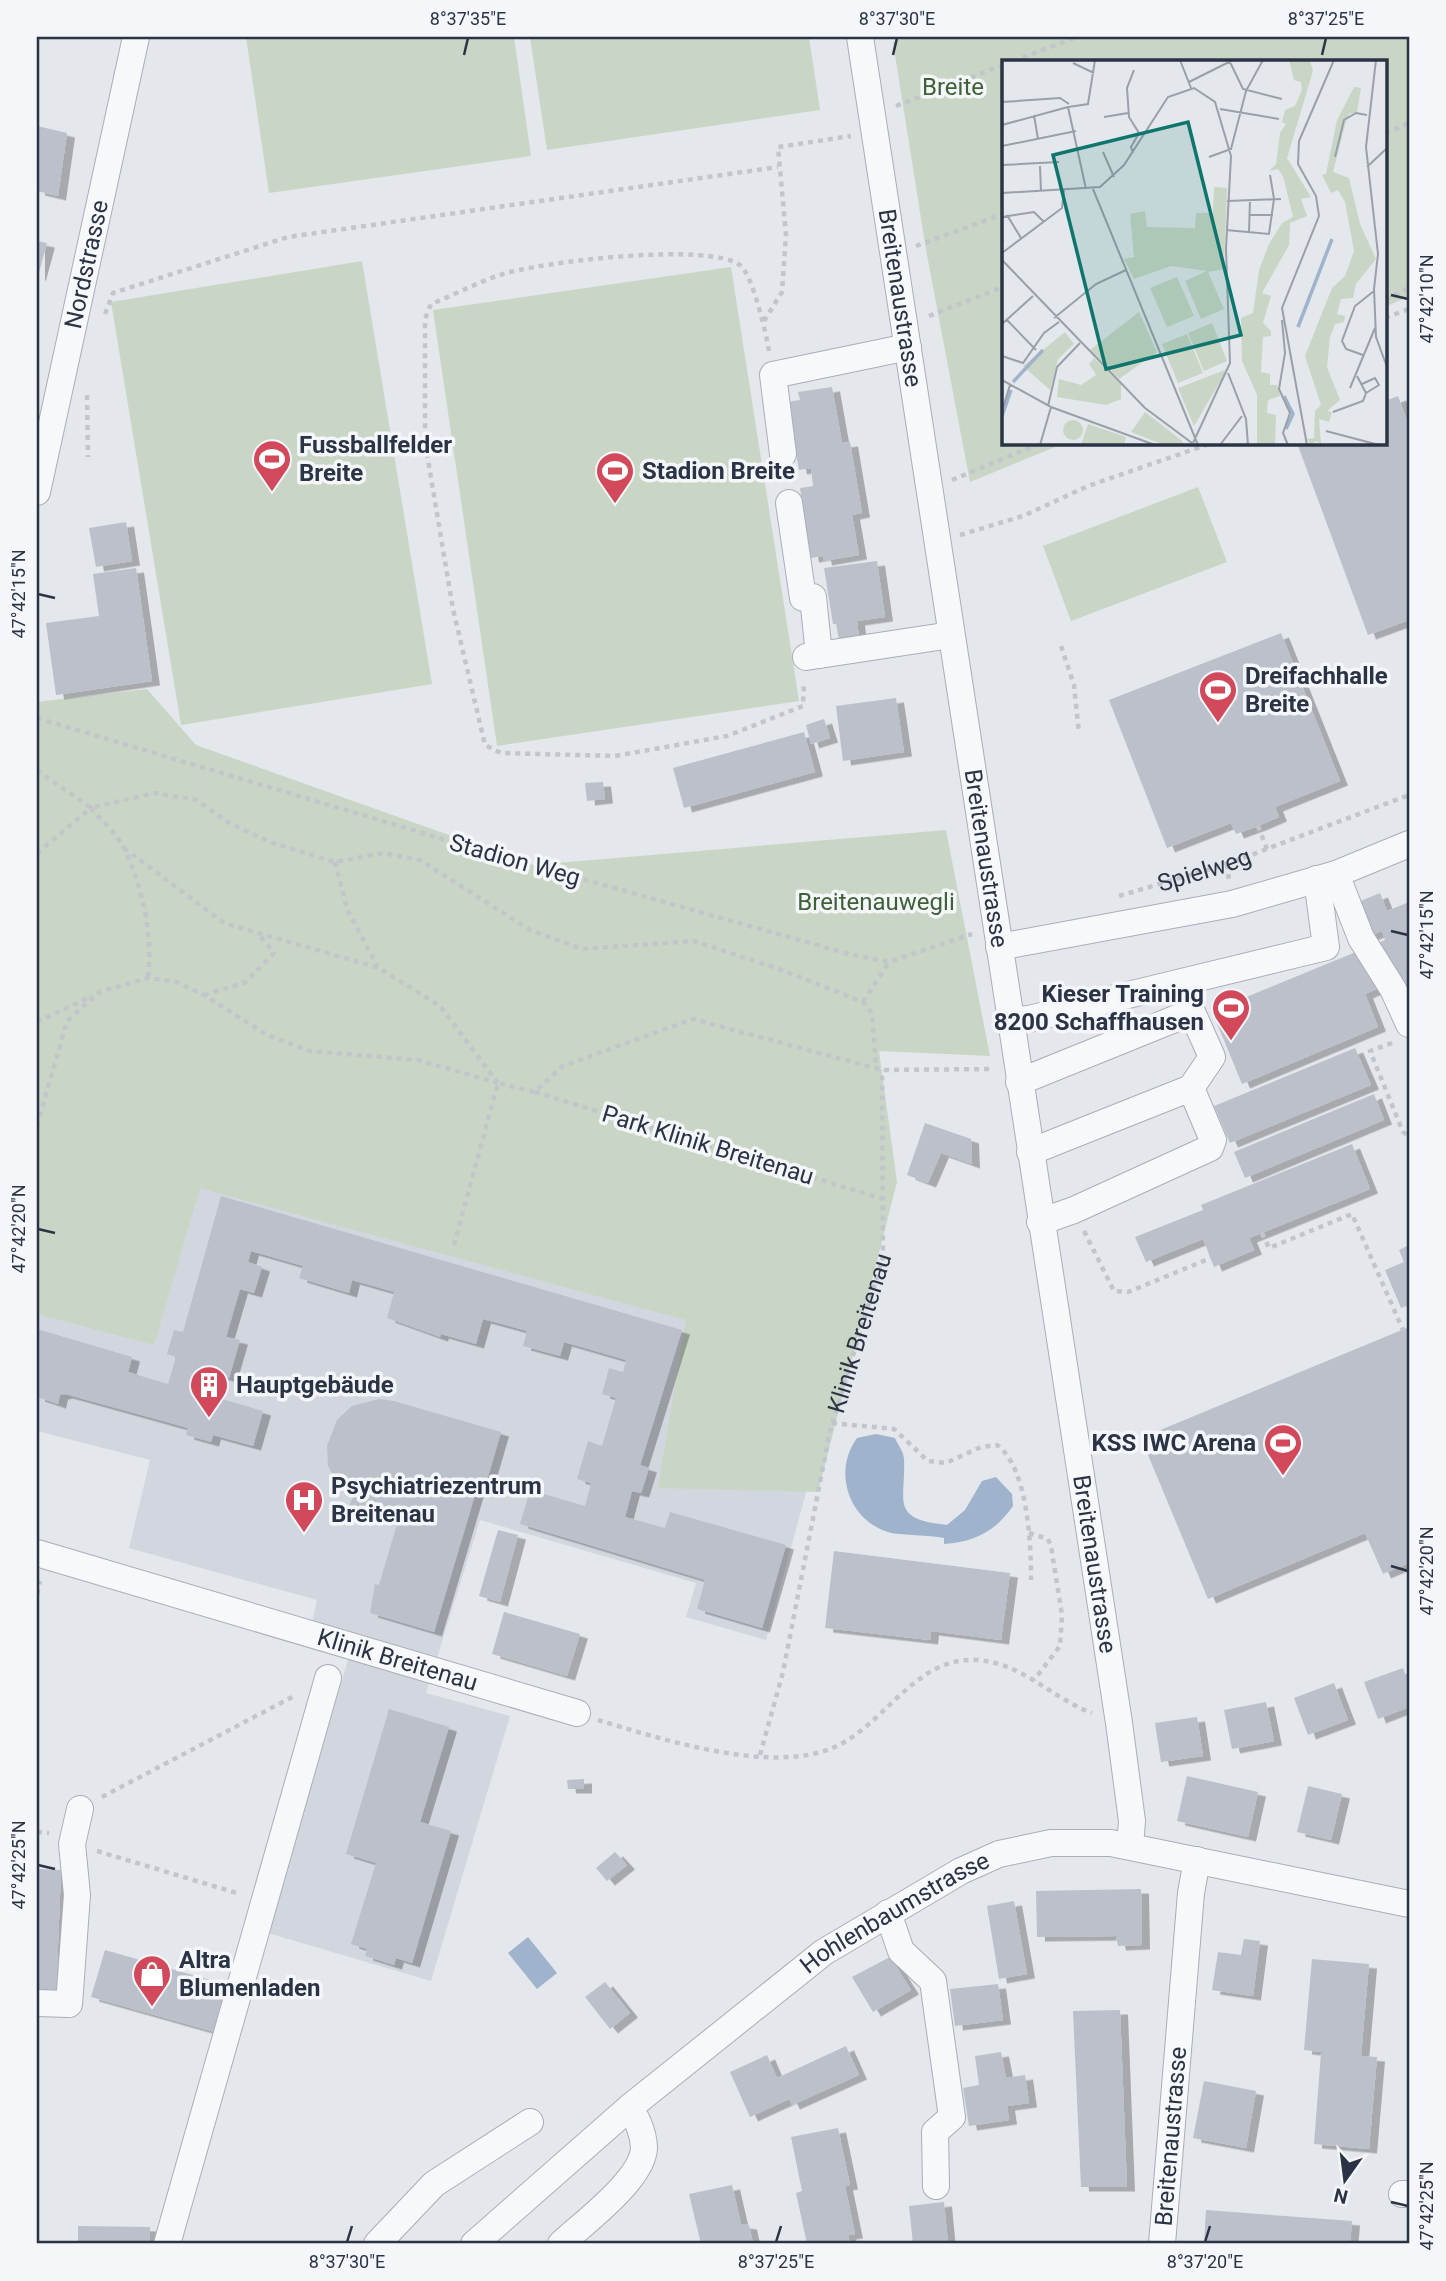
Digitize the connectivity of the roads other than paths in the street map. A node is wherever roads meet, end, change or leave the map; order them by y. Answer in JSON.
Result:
{"nodes":[{"id":1,"x":136,"y":37,"type":"edge"},
{"id":2,"x":860,"y":37,"type":"edge"},
{"id":3,"x":907,"y":337,"type":"junction"},
{"id":4,"x":783,"y":454,"type":"dead end"},
{"id":5,"x":37,"y":492,"type":"edge"},
{"id":6,"x":789,"y":503,"type":"dead end"},
{"id":7,"x":951,"y":635,"type":"junction"},
{"id":8,"x":1409,"y":844,"type":"edge"},
{"id":9,"x":1326,"y":876,"type":"junction"},
{"id":10,"x":997,"y":937,"type":"junction"},
{"id":11,"x":1009,"y":1020,"type":"junction"},
{"id":12,"x":1404,"y":1032,"type":"edge"},
{"id":13,"x":1018,"y":1075,"type":"junction"},
{"id":14,"x":1191,"y":1088,"type":"junction"},
{"id":15,"x":1030,"y":1152,"type":"junction"},
{"id":16,"x":1040,"y":1222,"type":"junction"},
{"id":17,"x":37,"y":1553,"type":"edge"},
{"id":18,"x":328,"y":1678,"type":"road end"},
{"id":19,"x":578,"y":1713,"type":"road end"},
{"id":20,"x":80,"y":1810,"type":"road end"},
{"id":21,"x":1130,"y":1846,"type":"junction"},
{"id":22,"x":1197,"y":1860,"type":"junction"},
{"id":23,"x":1409,"y":1904,"type":"edge"},
{"id":24,"x":888,"y":1913,"type":"junction"},
{"id":25,"x":37,"y":2003,"type":"edge"},
{"id":26,"x":630,"y":2107,"type":"junction"},
{"id":27,"x":530,"y":2122,"type":"dead end"},
{"id":28,"x":936,"y":2186,"type":"dead end"},
{"id":29,"x":167,"y":2244,"type":"edge"},
{"id":30,"x":377,"y":2244,"type":"edge"},
{"id":31,"x":474,"y":2244,"type":"edge"},
{"id":32,"x":561,"y":2244,"type":"edge"},
{"id":33,"x":1162,"y":2244,"type":"edge"}],
"edges":[{"from":1,"to":5,"type":"street","name":"Nordstrasse"},
{"from":2,"to":3,"type":"street","name":"Breitenaustrasse"},
{"from":3,"to":4,"type":"street"},
{"from":3,"to":7,"type":"street","name":"Breitenaustrasse"},
{"from":6,"to":7,"type":"street"},
{"from":7,"to":10,"type":"street","name":"Breitenaustrasse"},
{"from":8,"to":9,"type":"street","name":"Spielweg"},
{"from":9,"to":10,"type":"street","name":"Spielweg"},
{"from":9,"to":11,"type":"street"},
{"from":9,"to":12,"type":"street"},
{"from":10,"to":11,"type":"street","name":"Breitenaustrasse"},
{"from":11,"to":13,"type":"street","name":"Breitenaustrasse"},
{"from":13,"to":14,"type":"street"},
{"from":13,"to":15,"type":"street","name":"Breitenaustrasse"},
{"from":14,"to":15,"type":"street"},
{"from":14,"to":16,"type":"street"},
{"from":15,"to":16,"type":"street","name":"Breitenaustrasse"},
{"from":16,"to":21,"type":"street","name":"Breitenaustrasse"},
{"from":17,"to":19,"type":"street","name":"Klinik Breitenau"},
{"from":18,"to":29,"type":"street"},
{"from":20,"to":25,"type":"street"},
{"from":21,"to":22,"type":"street","name":"Hohlenbaumstrasse"},
{"from":21,"to":24,"type":"street","name":"Hohlenbaumstrasse"},
{"from":22,"to":23,"type":"street","name":"Hohlenbaumstrasse"},
{"from":22,"to":33,"type":"street","name":"Breitenaustrasse"},
{"from":24,"to":26,"type":"street","name":"Hohlenbaumstrasse"},
{"from":24,"to":28,"type":"street"},
{"from":26,"to":31,"type":"street","name":"Hohlenbaumstrasse"},
{"from":26,"to":32,"type":"street"},
{"from":27,"to":30,"type":"street"}]}
